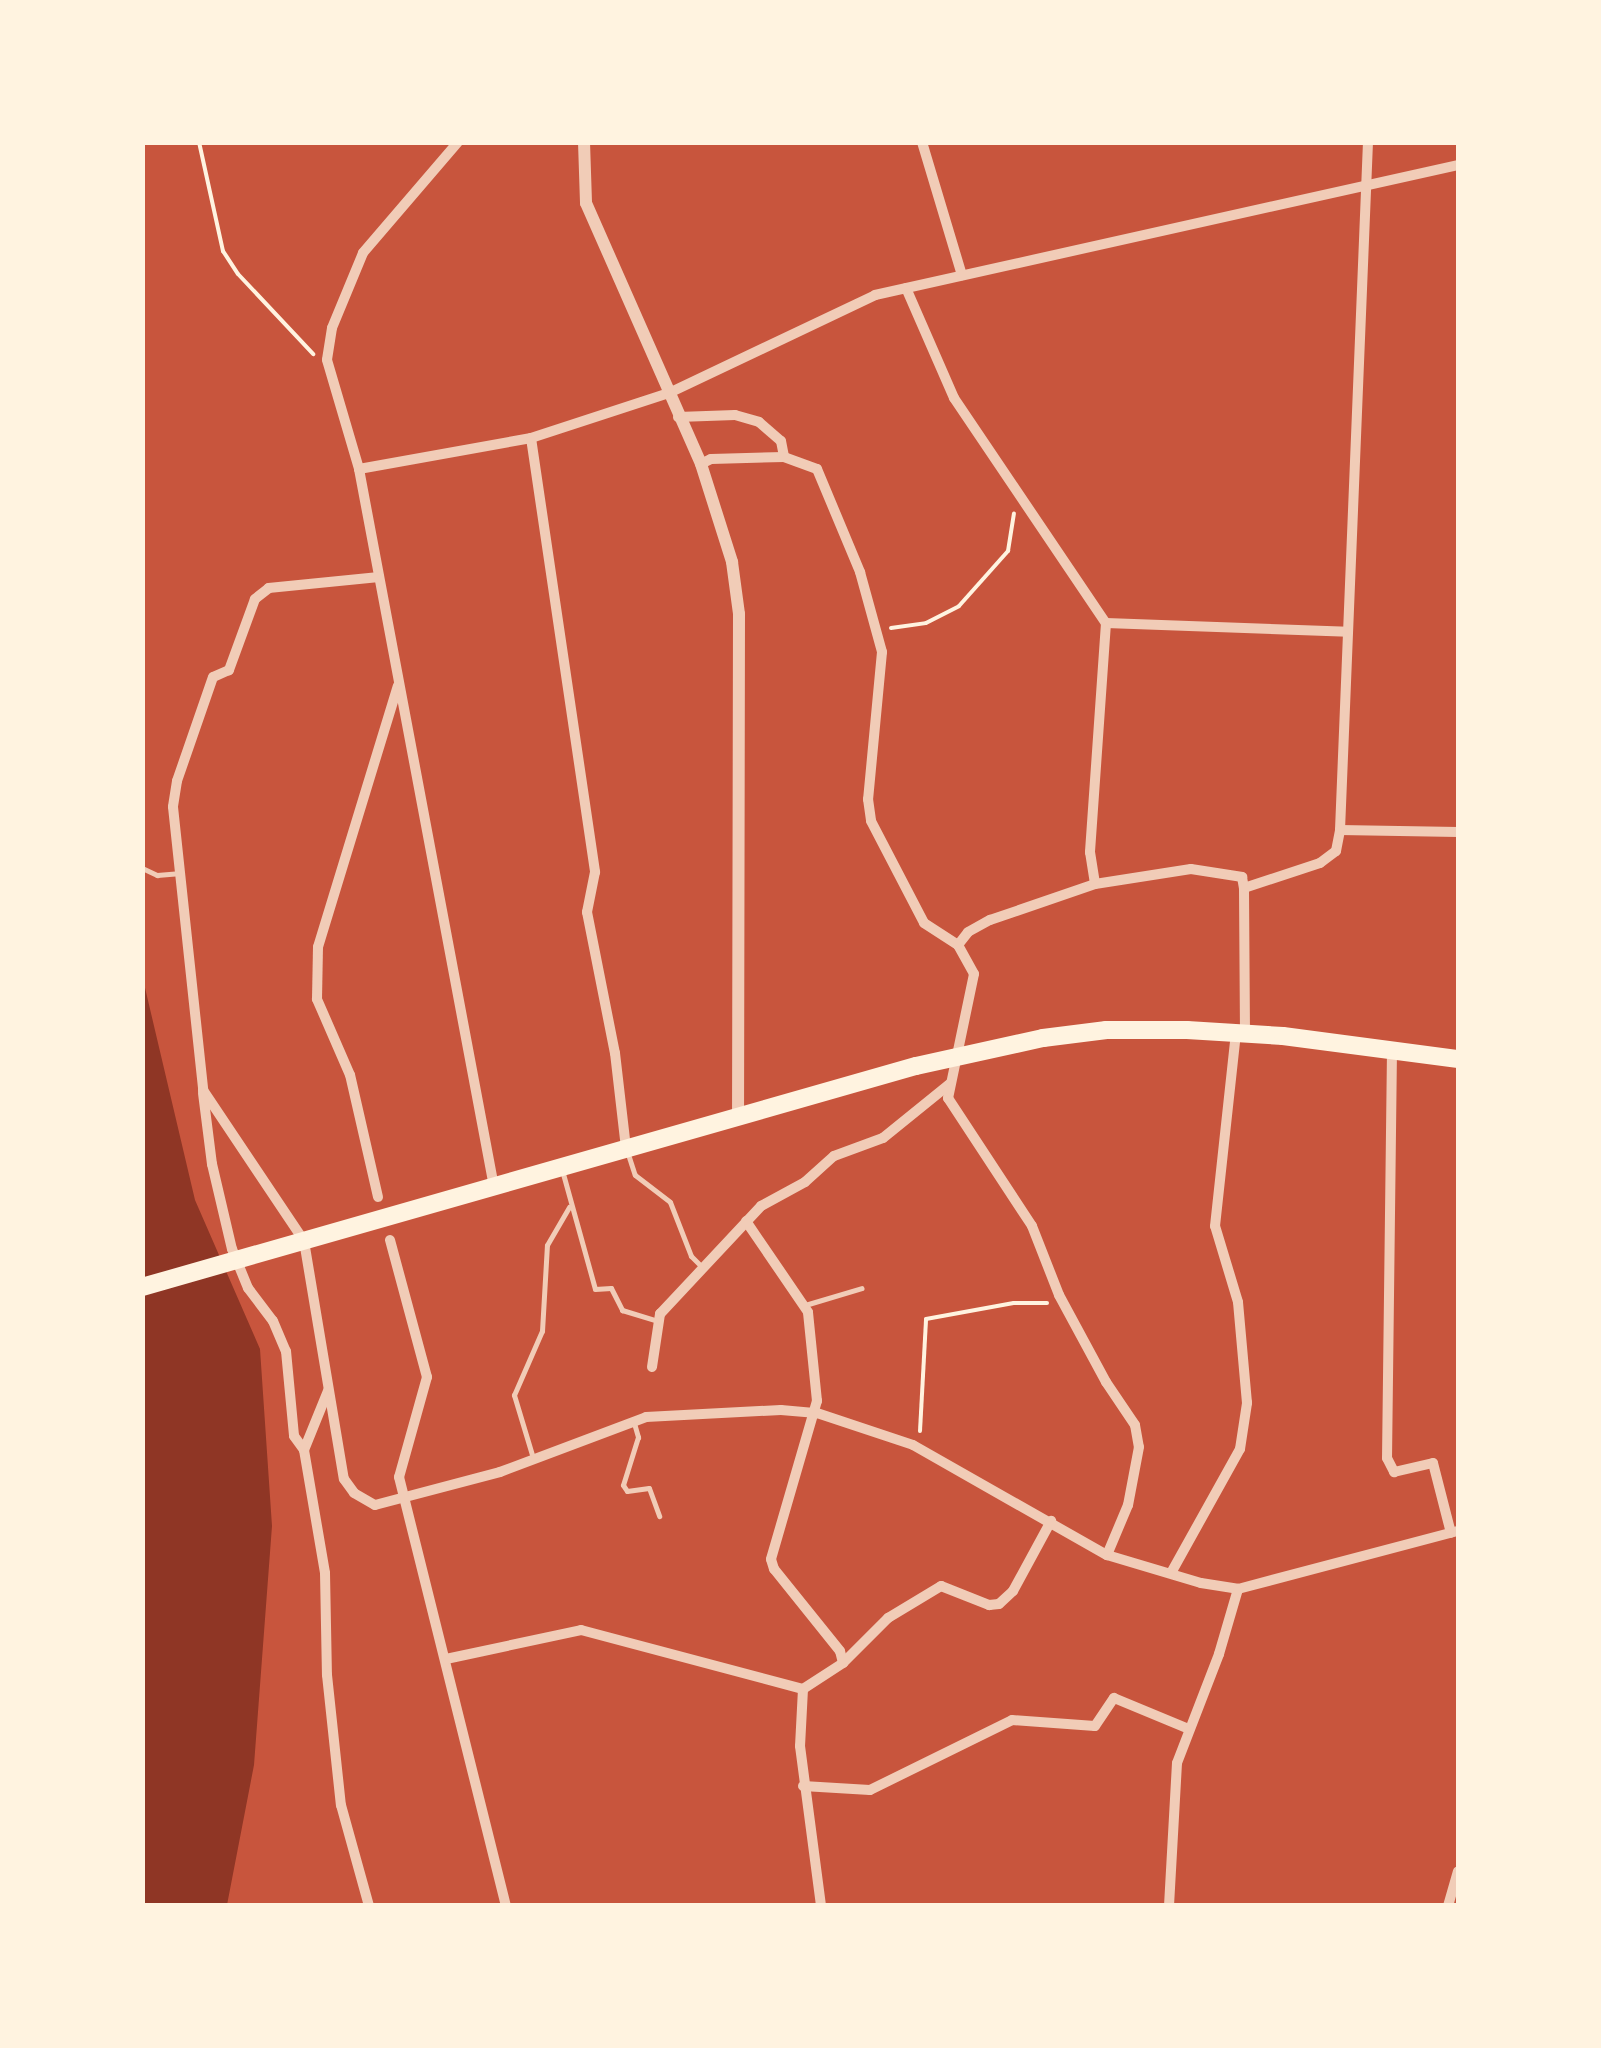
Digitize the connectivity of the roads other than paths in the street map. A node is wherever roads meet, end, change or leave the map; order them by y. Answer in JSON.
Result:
{"nodes":[{"id":1,"x":458,"y":142,"type":"edge"},
{"id":2,"x":584,"y":142,"type":"edge"},
{"id":3,"x":922,"y":142,"type":"edge"},
{"id":4,"x":1368,"y":142,"type":"edge"},
{"id":5,"x":1458,"y":165,"type":"edge"},
{"id":6,"x":1367,"y":185,"type":"junction"},
{"id":7,"x":962,"y":275,"type":"junction"},
{"id":8,"x":906,"y":288,"type":"junction"},
{"id":9,"x":669,"y":392,"type":"junction"},
{"id":10,"x":678,"y":417,"type":"junction"},
{"id":11,"x":532,"y":438,"type":"junction"},
{"id":12,"x":784,"y":457,"type":"junction"},
{"id":13,"x":701,"y":464,"type":"junction"},
{"id":14,"x":359,"y":469,"type":"junction"},
{"id":15,"x":379,"y":577,"type":"junction"},
{"id":16,"x":1106,"y":623,"type":"junction"},
{"id":17,"x":1348,"y":632,"type":"junction"},
{"id":18,"x":398,"y":685,"type":"junction"},
{"id":19,"x":1340,"y":830,"type":"junction"},
{"id":20,"x":1458,"y":832,"type":"edge"},
{"id":21,"x":142,"y":868,"type":"edge"},
{"id":22,"x":180,"y":873,"type":"junction"},
{"id":23,"x":1095,"y":884,"type":"junction"},
{"id":24,"x":1244,"y":888,"type":"junction"},
{"id":25,"x":958,"y":946,"type":"junction"},
{"id":26,"x":1240,"y":1034,"type":"junction"},
{"id":27,"x":1392,"y":1050,"type":"junction"},
{"id":28,"x":958,"y":1055,"type":"junction"},
{"id":29,"x":1458,"y":1059,"type":"edge"},
{"id":30,"x":951,"y":1083,"type":"junction"},
{"id":31,"x":203,"y":1090,"type":"junction"},
{"id":32,"x":738,"y":1117,"type":"junction"},
{"id":33,"x":626,"y":1148,"type":"junction"},
{"id":34,"x":561,"y":1167,"type":"junction"},
{"id":35,"x":494,"y":1187,"type":"junction"},
{"id":36,"x":378,"y":1197,"type":"dead end"},
{"id":37,"x":569,"y":1207,"type":"junction"},
{"id":38,"x":746,"y":1221,"type":"junction"},
{"id":39,"x":390,"y":1240,"type":"dead end"},
{"id":40,"x":296,"y":1243,"type":"junction"},
{"id":41,"x":702,"y":1268,"type":"junction"},
{"id":42,"x":142,"y":1287,"type":"edge"},
{"id":43,"x":862,"y":1288,"type":"dead end"},
{"id":44,"x":805,"y":1305,"type":"junction"},
{"id":45,"x":659,"y":1321,"type":"junction"},
{"id":46,"x":652,"y":1367,"type":"dead end"},
{"id":47,"x":329,"y":1390,"type":"junction"},
{"id":48,"x":817,"y":1413,"type":"junction"},
{"id":49,"x":633,"y":1420,"type":"junction"},
{"id":50,"x":304,"y":1450,"type":"junction"},
{"id":51,"x":534,"y":1460,"type":"junction"},
{"id":52,"x":406,"y":1496,"type":"junction"},
{"id":53,"x":659,"y":1516,"type":"dead end"},
{"id":54,"x":1051,"y":1521,"type":"junction"},
{"id":55,"x":1455,"y":1532,"type":"edge"},
{"id":56,"x":1107,"y":1554,"type":"junction"},
{"id":57,"x":1170,"y":1574,"type":"junction"},
{"id":58,"x":1238,"y":1590,"type":"junction"},
{"id":59,"x":446,"y":1659,"type":"junction"},
{"id":60,"x":843,"y":1664,"type":"junction"},
{"id":61,"x":803,"y":1689,"type":"junction"},
{"id":62,"x":1189,"y":1729,"type":"junction"},
{"id":63,"x":803,"y":1786,"type":"junction"},
{"id":64,"x":1458,"y":1871,"type":"edge"},
{"id":65,"x":370,"y":1906,"type":"edge"},
{"id":66,"x":506,"y":1906,"type":"edge"},
{"id":67,"x":821,"y":1906,"type":"edge"},
{"id":68,"x":1169,"y":1906,"type":"edge"},
{"id":69,"x":1448,"y":1906,"type":"edge"}],
"edges":[{"from":1,"to":14,"type":"street"},
{"from":2,"to":9,"type":"street"},
{"from":3,"to":7,"type":"street"},
{"from":4,"to":6,"type":"street"},
{"from":5,"to":6,"type":"street"},
{"from":6,"to":7,"type":"street"},
{"from":6,"to":17,"type":"street"},
{"from":7,"to":8,"type":"street"},
{"from":8,"to":9,"type":"street"},
{"from":8,"to":16,"type":"street"},
{"from":9,"to":10,"type":"street"},
{"from":9,"to":11,"type":"street"},
{"from":10,"to":12,"type":"street"},
{"from":10,"to":13,"type":"street"},
{"from":11,"to":14,"type":"street"},
{"from":11,"to":33,"type":"street"},
{"from":12,"to":13,"type":"street"},
{"from":12,"to":25,"type":"street"},
{"from":13,"to":32,"type":"street"},
{"from":14,"to":15,"type":"street"},
{"from":15,"to":18,"type":"street"},
{"from":15,"to":22,"type":"street"},
{"from":16,"to":17,"type":"street"},
{"from":16,"to":23,"type":"street"},
{"from":17,"to":19,"type":"street"},
{"from":18,"to":35,"type":"street"},
{"from":18,"to":36,"type":"street"},
{"from":19,"to":20,"type":"street"},
{"from":19,"to":24,"type":"street"},
{"from":21,"to":22,"type":"lane"},
{"from":22,"to":31,"type":"street"},
{"from":23,"to":24,"type":"street"},
{"from":23,"to":25,"type":"street"},
{"from":24,"to":26,"type":"street"},
{"from":25,"to":28,"type":"street"},
{"from":26,"to":27,"type":"highway"},
{"from":26,"to":28,"type":"highway"},
{"from":26,"to":57,"type":"street"},
{"from":27,"to":29,"type":"highway"},
{"from":27,"to":55,"type":"street"},
{"from":28,"to":30,"type":"street"},
{"from":28,"to":32,"type":"highway"},
{"from":30,"to":38,"type":"street"},
{"from":30,"to":56,"type":"street"},
{"from":31,"to":40,"type":"street"},
{"from":31,"to":50,"type":"street"},
{"from":32,"to":33,"type":"highway"},
{"from":33,"to":34,"type":"highway"},
{"from":33,"to":41,"type":"lane"},
{"from":34,"to":35,"type":"highway"},
{"from":34,"to":37,"type":"lane"},
{"from":35,"to":40,"type":"highway"},
{"from":37,"to":45,"type":"lane"},
{"from":37,"to":51,"type":"lane"},
{"from":38,"to":41,"type":"street"},
{"from":38,"to":44,"type":"street"},
{"from":39,"to":52,"type":"street"},
{"from":40,"to":42,"type":"highway"},
{"from":40,"to":47,"type":"street"},
{"from":41,"to":45,"type":"street"},
{"from":43,"to":44,"type":"lane"},
{"from":44,"to":48,"type":"street"},
{"from":45,"to":46,"type":"street"},
{"from":47,"to":50,"type":"street"},
{"from":47,"to":52,"type":"street"},
{"from":48,"to":49,"type":"street"},
{"from":48,"to":54,"type":"street"},
{"from":48,"to":60,"type":"street"},
{"from":49,"to":51,"type":"street"},
{"from":49,"to":53,"type":"lane"},
{"from":50,"to":65,"type":"street"},
{"from":51,"to":52,"type":"street"},
{"from":52,"to":59,"type":"street"},
{"from":54,"to":56,"type":"street"},
{"from":54,"to":60,"type":"street"},
{"from":55,"to":58,"type":"street"},
{"from":56,"to":57,"type":"street"},
{"from":57,"to":58,"type":"street"},
{"from":58,"to":62,"type":"street"},
{"from":59,"to":61,"type":"street"},
{"from":59,"to":66,"type":"street"},
{"from":60,"to":61,"type":"street"},
{"from":61,"to":63,"type":"street"},
{"from":62,"to":63,"type":"street"},
{"from":62,"to":68,"type":"street"},
{"from":63,"to":67,"type":"street"},
{"from":64,"to":69,"type":"street"}]}
